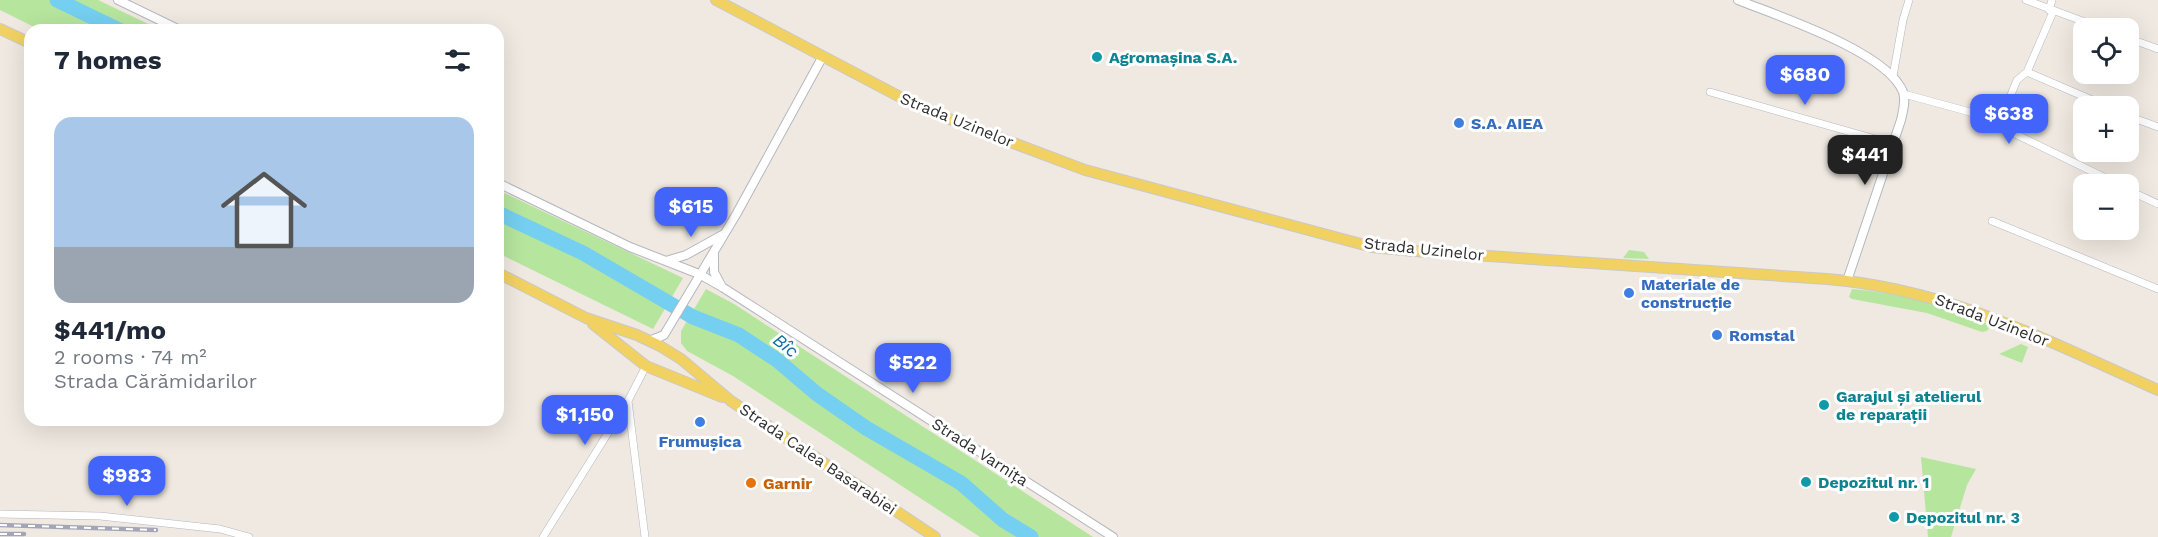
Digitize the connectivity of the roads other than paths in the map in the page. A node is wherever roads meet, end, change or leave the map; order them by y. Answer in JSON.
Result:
{"nodes":[{"id":1,"x":118,"y":0,"type":"edge"},
{"id":2,"x":716,"y":0,"type":"edge"},
{"id":3,"x":1738,"y":0,"type":"edge"},
{"id":4,"x":1909,"y":0,"type":"edge"},
{"id":5,"x":2026,"y":0,"type":"edge"},
{"id":6,"x":2052,"y":0,"type":"edge"},
{"id":7,"x":2051,"y":11,"type":"junction"},
{"id":8,"x":2073,"y":18,"type":"edge"},
{"id":9,"x":168,"y":24,"type":"edge"},
{"id":10,"x":0,"y":29,"type":"edge"},
{"id":11,"x":24,"y":40,"type":"edge"},
{"id":12,"x":2139,"y":42,"type":"edge"},
{"id":13,"x":2158,"y":48,"type":"edge"},
{"id":14,"x":823,"y":56,"type":"junction"},
{"id":15,"x":2027,"y":72,"type":"junction"},
{"id":16,"x":1893,"y":76,"type":"junction"},
{"id":17,"x":1710,"y":92,"type":"dead end"},
{"id":18,"x":1904,"y":94,"type":"junction"},
{"id":19,"x":2083,"y":96,"type":"edge"},
{"id":20,"x":2139,"y":120,"type":"edge"},
{"id":21,"x":1998,"y":126,"type":"junction"},
{"id":22,"x":2158,"y":127,"type":"edge"},
{"id":23,"x":1893,"y":144,"type":"junction"},
{"id":24,"x":2097,"y":174,"type":"edge"},
{"id":25,"x":504,"y":186,"type":"edge"},
{"id":26,"x":2139,"y":195,"type":"edge"},
{"id":27,"x":2158,"y":204,"type":"edge"},
{"id":28,"x":1992,"y":221,"type":"dead end"},
{"id":29,"x":725,"y":233,"type":"junction"},
{"id":30,"x":714,"y":251,"type":"junction"},
{"id":31,"x":665,"y":261,"type":"junction"},
{"id":32,"x":699,"y":274,"type":"junction"},
{"id":33,"x":504,"y":276,"type":"edge"},
{"id":34,"x":1847,"y":280,"type":"junction"},
{"id":35,"x":722,"y":287,"type":"junction"},
{"id":36,"x":2158,"y":289,"type":"edge"},
{"id":37,"x":586,"y":318,"type":"junction"},
{"id":38,"x":666,"y":332,"type":"junction"},
{"id":39,"x":649,"y":341,"type":"junction"},
{"id":40,"x":668,"y":352,"type":"junction"},
{"id":41,"x":647,"y":365,"type":"junction"},
{"id":42,"x":2158,"y":390,"type":"edge"},
{"id":43,"x":628,"y":401,"type":"junction"},
{"id":44,"x":731,"y":402,"type":"junction"},
{"id":45,"x":0,"y":514,"type":"edge"},
{"id":46,"x":249,"y":537,"type":"edge"},
{"id":47,"x":543,"y":537,"type":"edge"},
{"id":48,"x":645,"y":537,"type":"edge"},
{"id":49,"x":935,"y":537,"type":"edge"},
{"id":50,"x":1113,"y":537,"type":"edge"}],
"edges":[{"from":1,"to":9,"type":"street"},
{"from":2,"to":14,"type":"main road","name":"Strada Uzinelor"},
{"from":3,"to":16,"type":"street"},
{"from":4,"to":16,"type":"street"},
{"from":5,"to":7,"type":"street"},
{"from":6,"to":7,"type":"street"},
{"from":7,"to":8,"type":"street"},
{"from":7,"to":15,"type":"street"},
{"from":10,"to":11,"type":"main road"},
{"from":12,"to":13,"type":"street"},
{"from":14,"to":29,"type":"street"},
{"from":14,"to":34,"type":"main road","name":"Strada Uzinelor"},
{"from":15,"to":19,"type":"street"},
{"from":15,"to":21,"type":"street"},
{"from":16,"to":18,"type":"street"},
{"from":17,"to":23,"type":"street"},
{"from":18,"to":21,"type":"street"},
{"from":18,"to":23,"type":"street"},
{"from":20,"to":22,"type":"street"},
{"from":21,"to":24,"type":"street"},
{"from":23,"to":34,"type":"street"},
{"from":25,"to":31,"type":"street","name":"Strada Varnița"},
{"from":26,"to":27,"type":"street"},
{"from":28,"to":36,"type":"street"},
{"from":29,"to":30,"type":"street"},
{"from":29,"to":31,"type":"street"},
{"from":30,"to":32,"type":"street"},
{"from":30,"to":35,"type":"street"},
{"from":31,"to":32,"type":"street","name":"Strada Varnița"},
{"from":32,"to":35,"type":"street","name":"Strada Varnița"},
{"from":32,"to":38,"type":"street"},
{"from":33,"to":37,"type":"main road","name":"Strada Calea Basarabiei"},
{"from":34,"to":42,"type":"main road","name":"Strada Uzinelor"},
{"from":35,"to":50,"type":"street","name":"Strada Varnița"},
{"from":37,"to":39,"type":"main road","name":"Strada Calea Basarabiei"},
{"from":37,"to":41,"type":"main road","name":"Strada Calea Basarabiei"},
{"from":38,"to":39,"type":"street"},
{"from":38,"to":40,"type":"street"},
{"from":39,"to":40,"type":"main road","name":"Strada Calea Basarabiei"},
{"from":39,"to":41,"type":"main road"},
{"from":40,"to":41,"type":"main road"},
{"from":40,"to":44,"type":"main road","name":"Strada Calea Basarabiei"},
{"from":41,"to":43,"type":"street"},
{"from":41,"to":44,"type":"main road","name":"Strada Calea Basarabiei"},
{"from":43,"to":47,"type":"street"},
{"from":43,"to":48,"type":"street"},
{"from":44,"to":49,"type":"main road","name":"Strada Calea Basarabiei"},
{"from":45,"to":46,"type":"street"}]}
